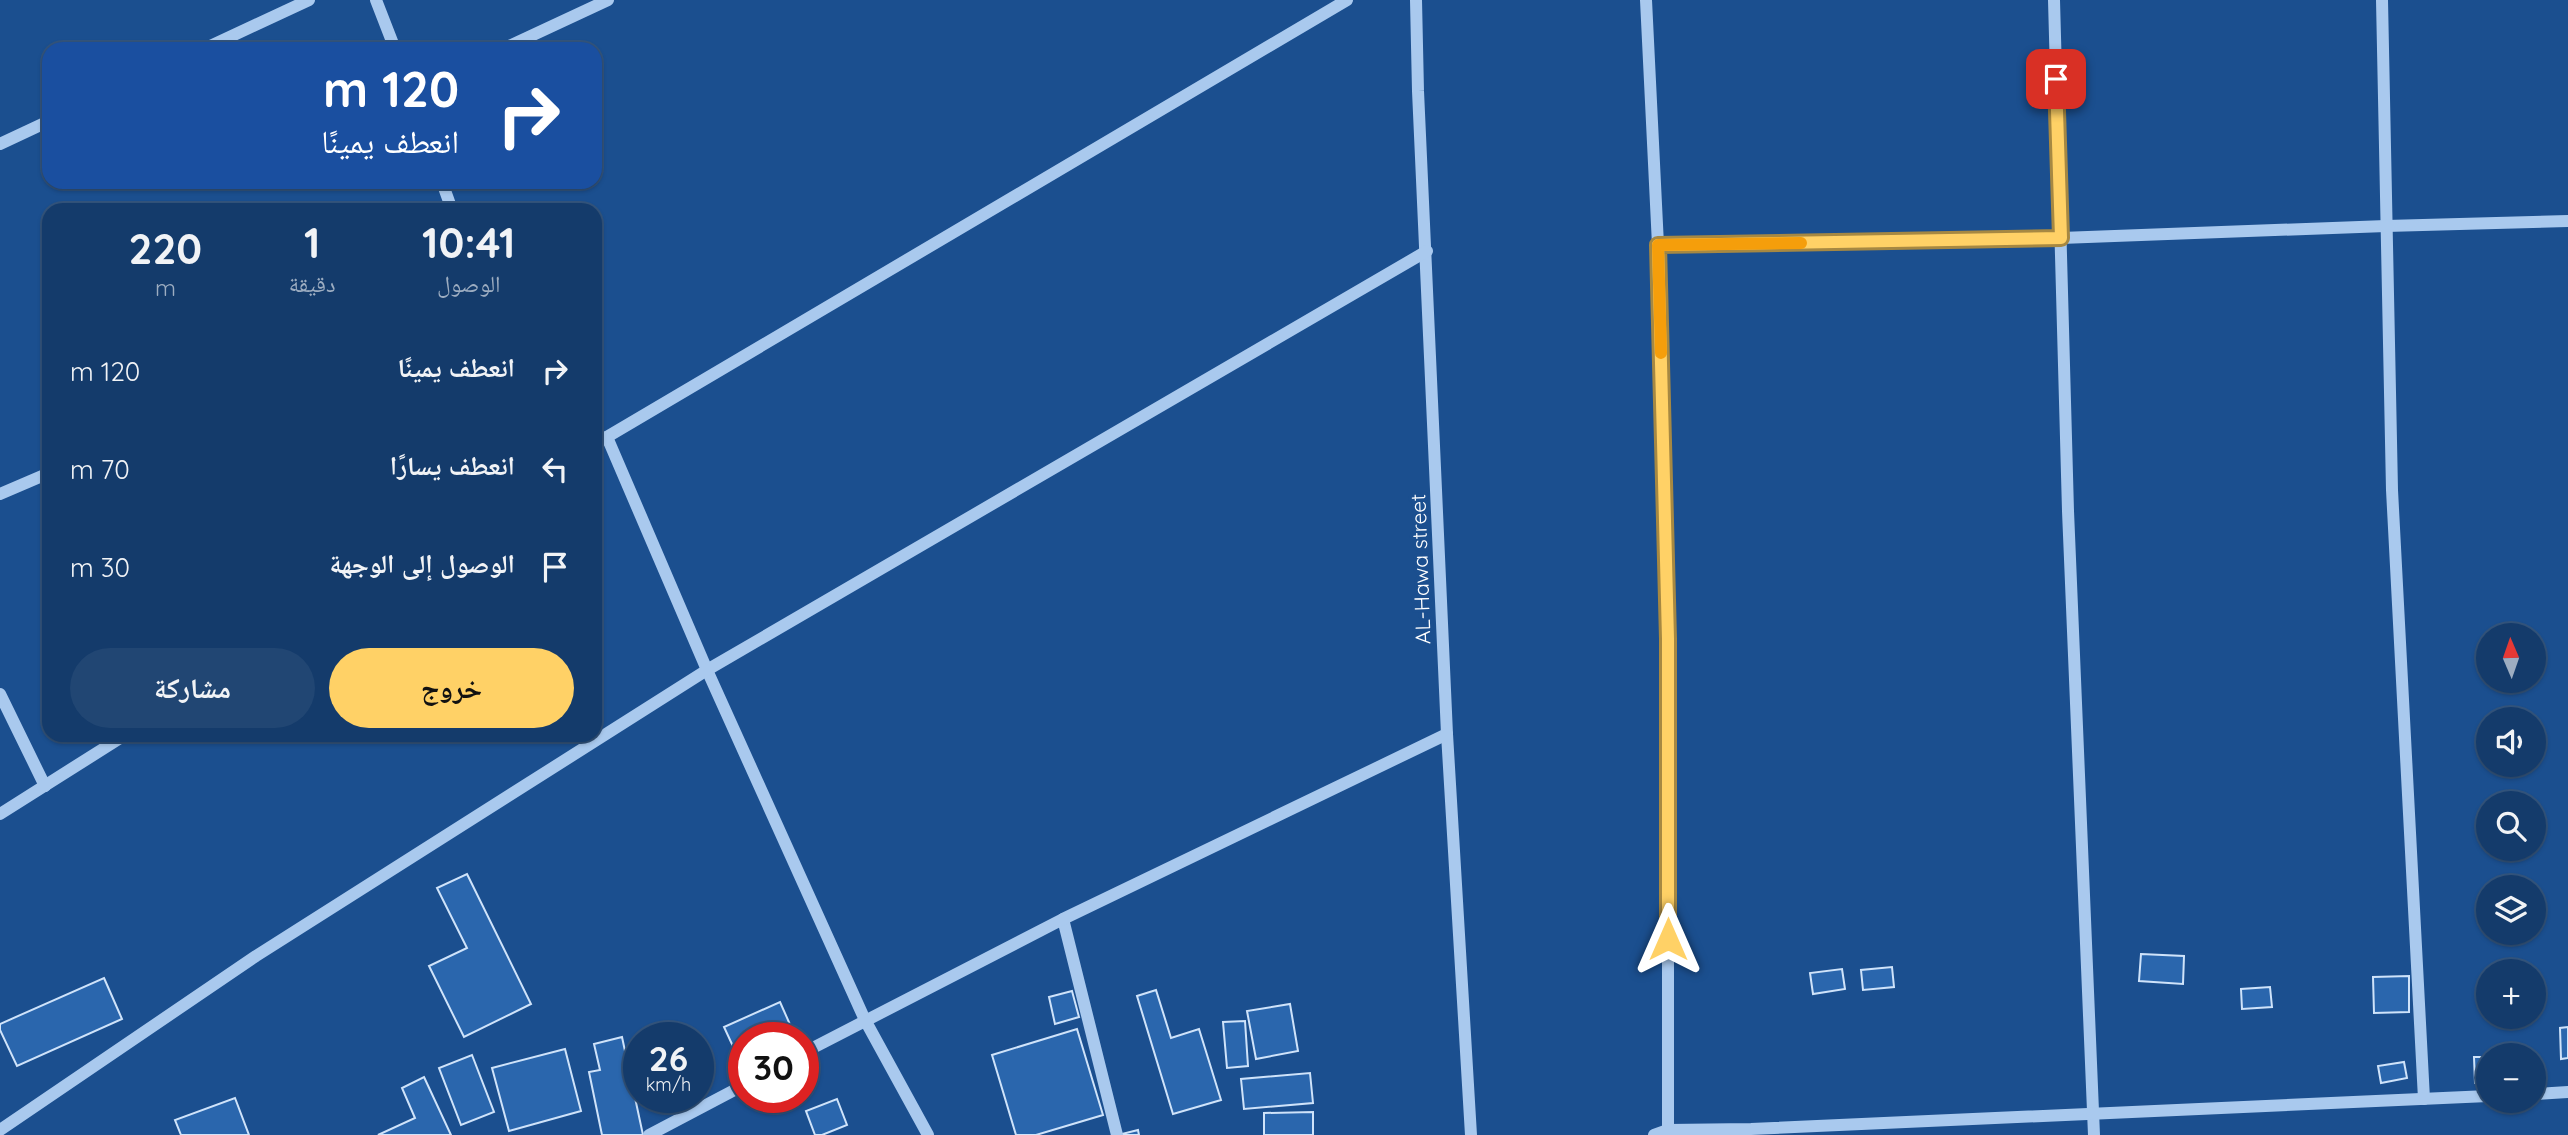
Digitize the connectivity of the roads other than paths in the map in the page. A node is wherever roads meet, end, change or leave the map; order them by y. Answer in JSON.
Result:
{"nodes":[{"id":1,"x":309,"y":0,"type":"edge"},
{"id":2,"x":376,"y":0,"type":"edge"},
{"id":3,"x":608,"y":0,"type":"edge"},
{"id":4,"x":1347,"y":0,"type":"edge"},
{"id":5,"x":1416,"y":0,"type":"edge"},
{"id":6,"x":1646,"y":0,"type":"edge"},
{"id":7,"x":2054,"y":0,"type":"edge"},
{"id":8,"x":2382,"y":0,"type":"edge"},
{"id":9,"x":219,"y":42,"type":"edge"},
{"id":10,"x":392,"y":42,"type":"edge"},
{"id":11,"x":518,"y":42,"type":"edge"},
{"id":12,"x":42,"y":124,"type":"edge"},
{"id":13,"x":0,"y":144,"type":"edge"},
{"id":14,"x":2568,"y":221,"type":"edge"},
{"id":15,"x":2386,"y":226,"type":"junction"},
{"id":16,"x":2061,"y":238,"type":"junction"},
{"id":17,"x":1658,"y":245,"type":"junction"},
{"id":18,"x":1426,"y":251,"type":"junction"},
{"id":19,"x":607,"y":437,"type":"junction"},
{"id":20,"x":602,"y":440,"type":"edge"},
{"id":21,"x":42,"y":476,"type":"edge"},
{"id":22,"x":0,"y":494,"type":"edge"},
{"id":23,"x":707,"y":670,"type":"junction"},
{"id":24,"x":0,"y":694,"type":"edge"},
{"id":25,"x":1447,"y":734,"type":"junction"},
{"id":26,"x":602,"y":737,"type":"edge"},
{"id":27,"x":114,"y":742,"type":"edge"},
{"id":28,"x":594,"y":742,"type":"edge"},
{"id":29,"x":45,"y":786,"type":"junction"},
{"id":30,"x":0,"y":814,"type":"edge"},
{"id":31,"x":1063,"y":919,"type":"junction"},
{"id":32,"x":865,"y":1020,"type":"junction"},
{"id":33,"x":819,"y":1044,"type":"edge"},
{"id":34,"x":728,"y":1093,"type":"edge"},
{"id":35,"x":2568,"y":1093,"type":"edge"},
{"id":36,"x":2546,"y":1094,"type":"edge"},
{"id":37,"x":2476,"y":1097,"type":"edge"},
{"id":38,"x":2424,"y":1099,"type":"junction"},
{"id":39,"x":2093,"y":1113,"type":"junction"},
{"id":40,"x":0,"y":1130,"type":"edge"},
{"id":41,"x":1668,"y":1130,"type":"junction"},
{"id":42,"x":649,"y":1135,"type":"edge"},
{"id":43,"x":928,"y":1135,"type":"edge"},
{"id":44,"x":1117,"y":1135,"type":"edge"},
{"id":45,"x":1471,"y":1135,"type":"edge"},
{"id":46,"x":1654,"y":1135,"type":"edge"},
{"id":47,"x":2094,"y":1135,"type":"edge"}],
"edges":[{"from":1,"to":9,"type":"street"},
{"from":2,"to":10,"type":"street"},
{"from":3,"to":11,"type":"street"},
{"from":4,"to":19,"type":"street"},
{"from":5,"to":18,"type":"street","name":"AL-Hawa street"},
{"from":6,"to":17,"type":"street"},
{"from":7,"to":16,"type":"street"},
{"from":8,"to":15,"type":"street"},
{"from":12,"to":13,"type":"street"},
{"from":14,"to":15,"type":"street"},
{"from":15,"to":16,"type":"street"},
{"from":15,"to":38,"type":"street"},
{"from":16,"to":17,"type":"street"},
{"from":16,"to":39,"type":"street"},
{"from":17,"to":41,"type":"street"},
{"from":18,"to":23,"type":"street"},
{"from":18,"to":25,"type":"street","name":"AL-Hawa street"},
{"from":19,"to":20,"type":"street"},
{"from":19,"to":23,"type":"street"},
{"from":21,"to":22,"type":"street"},
{"from":23,"to":26,"type":"street"},
{"from":23,"to":32,"type":"street"},
{"from":24,"to":29,"type":"street"},
{"from":25,"to":31,"type":"street"},
{"from":25,"to":45,"type":"street","name":"AL-Hawa street"},
{"from":27,"to":29,"type":"street"},
{"from":28,"to":40,"type":"street"},
{"from":29,"to":30,"type":"street"},
{"from":31,"to":32,"type":"street"},
{"from":31,"to":44,"type":"street"},
{"from":32,"to":33,"type":"street"},
{"from":32,"to":43,"type":"street"},
{"from":34,"to":42,"type":"street"},
{"from":35,"to":36,"type":"street"},
{"from":37,"to":38,"type":"street"},
{"from":38,"to":39,"type":"street"},
{"from":39,"to":41,"type":"street"},
{"from":39,"to":47,"type":"street"},
{"from":41,"to":46,"type":"street"}]}
